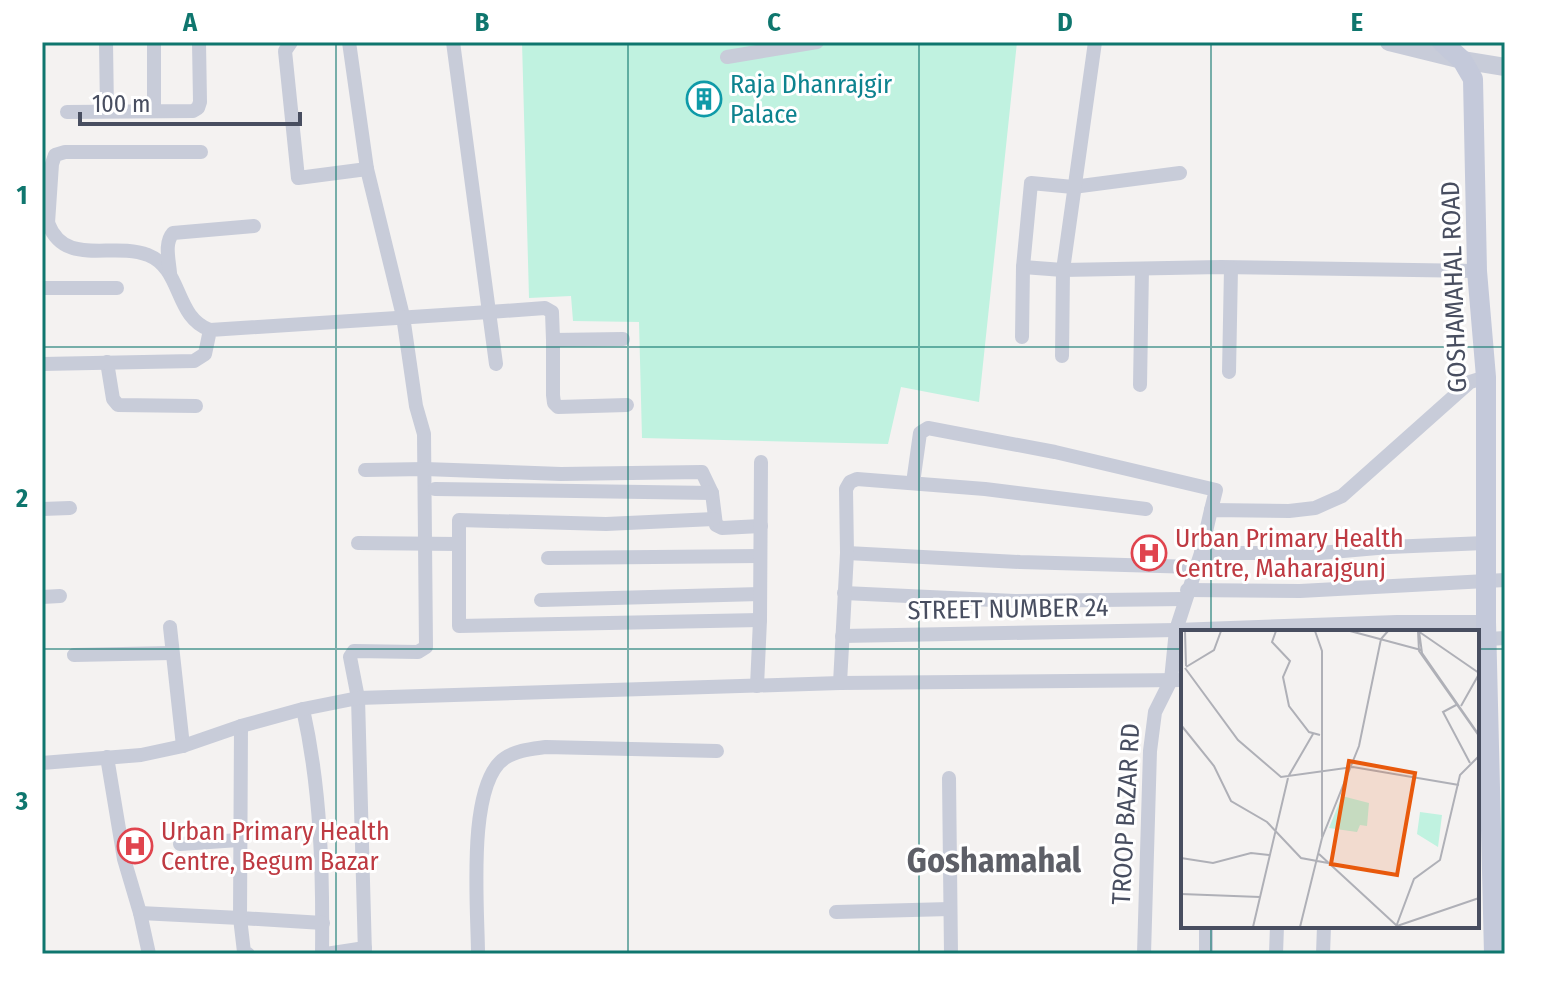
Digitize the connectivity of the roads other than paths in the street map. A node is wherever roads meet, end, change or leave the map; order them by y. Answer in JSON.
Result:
{"nodes":[{"id":1,"x":106,"y":42,"type":"edge"},
{"id":2,"x":154,"y":42,"type":"edge"},
{"id":3,"x":199,"y":42,"type":"edge"},
{"id":4,"x":291,"y":42,"type":"edge"},
{"id":5,"x":349,"y":42,"type":"edge"},
{"id":6,"x":453,"y":42,"type":"edge"},
{"id":7,"x":817,"y":42,"type":"edge"},
{"id":8,"x":1095,"y":42,"type":"edge"},
{"id":9,"x":1389,"y":42,"type":"edge"},
{"id":10,"x":1442,"y":42,"type":"edge"},
{"id":11,"x":727,"y":57,"type":"dead end"},
{"id":12,"x":1462,"y":60,"type":"junction"},
{"id":13,"x":1505,"y":67,"type":"edge"},
{"id":14,"x":107,"y":111,"type":"junction"},
{"id":15,"x":154,"y":111,"type":"junction"},
{"id":16,"x":67,"y":112,"type":"dead end"},
{"id":17,"x":201,"y":152,"type":"dead end"},
{"id":18,"x":367,"y":169,"type":"junction"},
{"id":19,"x":1180,"y":173,"type":"dead end"},
{"id":20,"x":47,"y":179,"type":"edge"},
{"id":21,"x":1073,"y":187,"type":"junction"},
{"id":22,"x":45,"y":222,"type":"edge"},
{"id":23,"x":254,"y":226,"type":"dead end"},
{"id":24,"x":1023,"y":267,"type":"junction"},
{"id":25,"x":1231,"y":268,"type":"junction"},
{"id":26,"x":1142,"y":269,"type":"junction"},
{"id":27,"x":1063,"y":270,"type":"junction"},
{"id":28,"x":1477,"y":271,"type":"junction"},
{"id":29,"x":170,"y":273,"type":"junction"},
{"id":30,"x":42,"y":288,"type":"edge"},
{"id":31,"x":117,"y":288,"type":"dead end"},
{"id":32,"x":489,"y":312,"type":"junction"},
{"id":33,"x":403,"y":316,"type":"junction"},
{"id":34,"x":210,"y":330,"type":"junction"},
{"id":35,"x":1022,"y":337,"type":"dead end"},
{"id":36,"x":623,"y":339,"type":"dead end"},
{"id":37,"x":553,"y":340,"type":"junction"},
{"id":38,"x":1062,"y":356,"type":"dead end"},
{"id":39,"x":107,"y":362,"type":"junction"},
{"id":40,"x":42,"y":364,"type":"edge"},
{"id":41,"x":496,"y":364,"type":"dead end"},
{"id":42,"x":1229,"y":372,"type":"dead end"},
{"id":43,"x":1486,"y":377,"type":"junction"},
{"id":44,"x":1140,"y":385,"type":"dead end"},
{"id":45,"x":627,"y":405,"type":"dead end"},
{"id":46,"x":196,"y":406,"type":"dead end"},
{"id":47,"x":761,"y":462,"type":"dead end"},
{"id":48,"x":425,"y":469,"type":"junction"},
{"id":49,"x":365,"y":470,"type":"dead end"},
{"id":50,"x":913,"y":483,"type":"junction"},
{"id":51,"x":435,"y":489,"type":"dead end"},
{"id":52,"x":712,"y":493,"type":"junction"},
{"id":53,"x":70,"y":508,"type":"dead end"},
{"id":54,"x":42,"y":509,"type":"edge"},
{"id":55,"x":1146,"y":509,"type":"dead end"},
{"id":56,"x":1211,"y":510,"type":"junction"},
{"id":57,"x":714,"y":519,"type":"junction"},
{"id":58,"x":761,"y":526,"type":"junction"},
{"id":59,"x":358,"y":543,"type":"dead end"},
{"id":60,"x":425,"y":543,"type":"junction"},
{"id":61,"x":1485,"y":543,"type":"junction"},
{"id":62,"x":458,"y":544,"type":"junction"},
{"id":63,"x":847,"y":553,"type":"junction"},
{"id":64,"x":760,"y":556,"type":"junction"},
{"id":65,"x":548,"y":558,"type":"dead end"},
{"id":66,"x":1198,"y":560,"type":"junction"},
{"id":67,"x":1496,"y":580,"type":"edge"},
{"id":68,"x":844,"y":593,"type":"junction"},
{"id":69,"x":760,"y":594,"type":"junction"},
{"id":70,"x":1186,"y":594,"type":"junction"},
{"id":71,"x":60,"y":596,"type":"dead end"},
{"id":72,"x":42,"y":597,"type":"edge"},
{"id":73,"x":541,"y":600,"type":"dead end"},
{"id":74,"x":760,"y":620,"type":"junction"},
{"id":75,"x":170,"y":627,"type":"dead end"},
{"id":76,"x":1176,"y":630,"type":"junction"},
{"id":77,"x":1467,"y":630,"type":"edge"},
{"id":78,"x":1493,"y":633,"type":"edge"},
{"id":79,"x":842,"y":636,"type":"junction"},
{"id":80,"x":172,"y":653,"type":"junction"},
{"id":81,"x":74,"y":655,"type":"dead end"},
{"id":82,"x":1177,"y":680,"type":"edge"},
{"id":83,"x":840,"y":683,"type":"junction"},
{"id":84,"x":757,"y":686,"type":"junction"},
{"id":85,"x":1490,"y":687,"type":"edge"},
{"id":86,"x":358,"y":698,"type":"junction"},
{"id":87,"x":303,"y":709,"type":"junction"},
{"id":88,"x":241,"y":726,"type":"junction"},
{"id":89,"x":1497,"y":737,"type":"edge"},
{"id":90,"x":183,"y":746,"type":"junction"},
{"id":91,"x":717,"y":751,"type":"dead end"},
{"id":92,"x":107,"y":757,"type":"junction"},
{"id":93,"x":42,"y":763,"type":"edge"},
{"id":94,"x":949,"y":778,"type":"dead end"},
{"id":95,"x":1498,"y":786,"type":"edge"},
{"id":96,"x":1498,"y":832,"type":"edge"},
{"id":97,"x":239,"y":840,"type":"junction"},
{"id":98,"x":180,"y":844,"type":"dead end"},
{"id":99,"x":1499,"y":878,"type":"edge"},
{"id":100,"x":950,"y":909,"type":"junction"},
{"id":101,"x":836,"y":912,"type":"dead end"},
{"id":102,"x":140,"y":913,"type":"junction"},
{"id":103,"x":240,"y":918,"type":"junction"},
{"id":104,"x":1499,"y":922,"type":"edge"},
{"id":105,"x":323,"y":923,"type":"junction"},
{"id":106,"x":1206,"y":928,"type":"edge"},
{"id":107,"x":1277,"y":928,"type":"edge"},
{"id":108,"x":1324,"y":928,"type":"edge"},
{"id":109,"x":365,"y":951,"type":"edge"},
{"id":110,"x":149,"y":954,"type":"edge"},
{"id":111,"x":248,"y":954,"type":"edge"},
{"id":112,"x":324,"y":954,"type":"edge"},
{"id":113,"x":478,"y":954,"type":"edge"},
{"id":114,"x":951,"y":954,"type":"edge"},
{"id":115,"x":1144,"y":954,"type":"edge"},
{"id":116,"x":1206,"y":954,"type":"edge"},
{"id":117,"x":1276,"y":954,"type":"edge"},
{"id":118,"x":1323,"y":954,"type":"edge"},
{"id":119,"x":1494,"y":954,"type":"edge"}],
"edges":[{"from":1,"to":14,"type":"street"},
{"from":2,"to":15,"type":"street"},
{"from":3,"to":15,"type":"street"},
{"from":4,"to":18,"type":"street"},
{"from":5,"to":18,"type":"street"},
{"from":6,"to":32,"type":"street"},
{"from":7,"to":11,"type":"street"},
{"from":8,"to":21,"type":"street"},
{"from":9,"to":12,"type":"street"},
{"from":10,"to":12,"type":"main road"},
{"from":12,"to":13,"type":"street"},
{"from":12,"to":28,"type":"main road","name":"GOSHAMAHAL ROAD"},
{"from":14,"to":15,"type":"street"},
{"from":14,"to":16,"type":"street"},
{"from":17,"to":20,"type":"street"},
{"from":18,"to":33,"type":"street"},
{"from":19,"to":21,"type":"street"},
{"from":20,"to":22,"type":"street"},
{"from":21,"to":24,"type":"street"},
{"from":21,"to":27,"type":"street"},
{"from":22,"to":29,"type":"street"},
{"from":23,"to":29,"type":"street"},
{"from":24,"to":27,"type":"street"},
{"from":24,"to":35,"type":"street"},
{"from":25,"to":26,"type":"street"},
{"from":25,"to":28,"type":"street"},
{"from":25,"to":42,"type":"street"},
{"from":26,"to":27,"type":"street"},
{"from":26,"to":44,"type":"street"},
{"from":27,"to":38,"type":"street"},
{"from":28,"to":43,"type":"main road","name":"GOSHAMAHAL ROAD"},
{"from":29,"to":34,"type":"street"},
{"from":30,"to":31,"type":"street"},
{"from":32,"to":33,"type":"street"},
{"from":32,"to":37,"type":"street"},
{"from":32,"to":41,"type":"street"},
{"from":33,"to":34,"type":"street"},
{"from":33,"to":48,"type":"street"},
{"from":34,"to":39,"type":"street"},
{"from":36,"to":37,"type":"street"},
{"from":37,"to":45,"type":"street"},
{"from":39,"to":40,"type":"street"},
{"from":39,"to":46,"type":"street"},
{"from":43,"to":56,"type":"street"},
{"from":43,"to":61,"type":"main road","name":"GOSHAMAHAL ROAD"},
{"from":47,"to":58,"type":"street"},
{"from":48,"to":49,"type":"street"},
{"from":48,"to":52,"type":"street"},
{"from":48,"to":60,"type":"street"},
{"from":50,"to":55,"type":"street"},
{"from":50,"to":56,"type":"street"},
{"from":50,"to":63,"type":"street"},
{"from":51,"to":52,"type":"street"},
{"from":52,"to":57,"type":"street"},
{"from":53,"to":54,"type":"street"},
{"from":56,"to":66,"type":"street","name":"TROOP BAZAR RD"},
{"from":57,"to":58,"type":"street"},
{"from":57,"to":62,"type":"street"},
{"from":58,"to":64,"type":"street"},
{"from":59,"to":60,"type":"street"},
{"from":60,"to":62,"type":"street"},
{"from":60,"to":86,"type":"street"},
{"from":61,"to":66,"type":"street"},
{"from":61,"to":67,"type":"main road","name":"GOSHAMAHAL ROAD"},
{"from":62,"to":74,"type":"street"},
{"from":63,"to":66,"type":"street"},
{"from":63,"to":68,"type":"street"},
{"from":64,"to":65,"type":"street"},
{"from":64,"to":69,"type":"street"},
{"from":66,"to":70,"type":"street","name":"TROOP BAZAR RD"},
{"from":67,"to":70,"type":"street"},
{"from":67,"to":78,"type":"main road","name":"GOSHAMAHAL ROAD"},
{"from":68,"to":70,"type":"street"},
{"from":68,"to":79,"type":"street"},
{"from":69,"to":73,"type":"street"},
{"from":69,"to":74,"type":"street"},
{"from":70,"to":76,"type":"street","name":"TROOP BAZAR RD"},
{"from":71,"to":72,"type":"street"},
{"from":74,"to":84,"type":"street"},
{"from":75,"to":80,"type":"street"},
{"from":76,"to":77,"type":"street","name":"STREET NUMBER 24"},
{"from":76,"to":79,"type":"street","name":"STREET NUMBER 24"},
{"from":76,"to":82,"type":"street","name":"TROOP BAZAR RD"},
{"from":78,"to":85,"type":"main road","name":"GOSHAMAHAL ROAD"},
{"from":79,"to":83,"type":"street"},
{"from":80,"to":81,"type":"street"},
{"from":80,"to":90,"type":"street"},
{"from":82,"to":83,"type":"street"},
{"from":82,"to":115,"type":"street","name":"TROOP BAZAR RD"},
{"from":83,"to":84,"type":"street"},
{"from":84,"to":86,"type":"street"},
{"from":85,"to":89,"type":"main road","name":"GOSHAMAHAL ROAD"},
{"from":86,"to":87,"type":"street"},
{"from":86,"to":109,"type":"street"},
{"from":87,"to":88,"type":"street"},
{"from":87,"to":105,"type":"street"},
{"from":88,"to":90,"type":"street"},
{"from":88,"to":97,"type":"street"},
{"from":89,"to":95,"type":"main road","name":"GOSHAMAHAL ROAD"},
{"from":90,"to":92,"type":"street"},
{"from":91,"to":113,"type":"street"},
{"from":92,"to":93,"type":"street"},
{"from":92,"to":102,"type":"street"},
{"from":94,"to":100,"type":"street"},
{"from":95,"to":96,"type":"main road","name":"GOSHAMAHAL ROAD"},
{"from":96,"to":99,"type":"main road","name":"GOSHAMAHAL ROAD"},
{"from":97,"to":98,"type":"street"},
{"from":97,"to":103,"type":"street"},
{"from":99,"to":104,"type":"main road","name":"GOSHAMAHAL ROAD"},
{"from":100,"to":101,"type":"street"},
{"from":100,"to":114,"type":"street"},
{"from":102,"to":103,"type":"street"},
{"from":102,"to":110,"type":"street"},
{"from":103,"to":105,"type":"street"},
{"from":103,"to":111,"type":"street"},
{"from":104,"to":119,"type":"main road","name":"GOSHAMAHAL ROAD"},
{"from":105,"to":112,"type":"street"},
{"from":106,"to":116,"type":"street"},
{"from":107,"to":117,"type":"street"},
{"from":108,"to":118,"type":"street"},
{"from":109,"to":112,"type":"street"}]}
